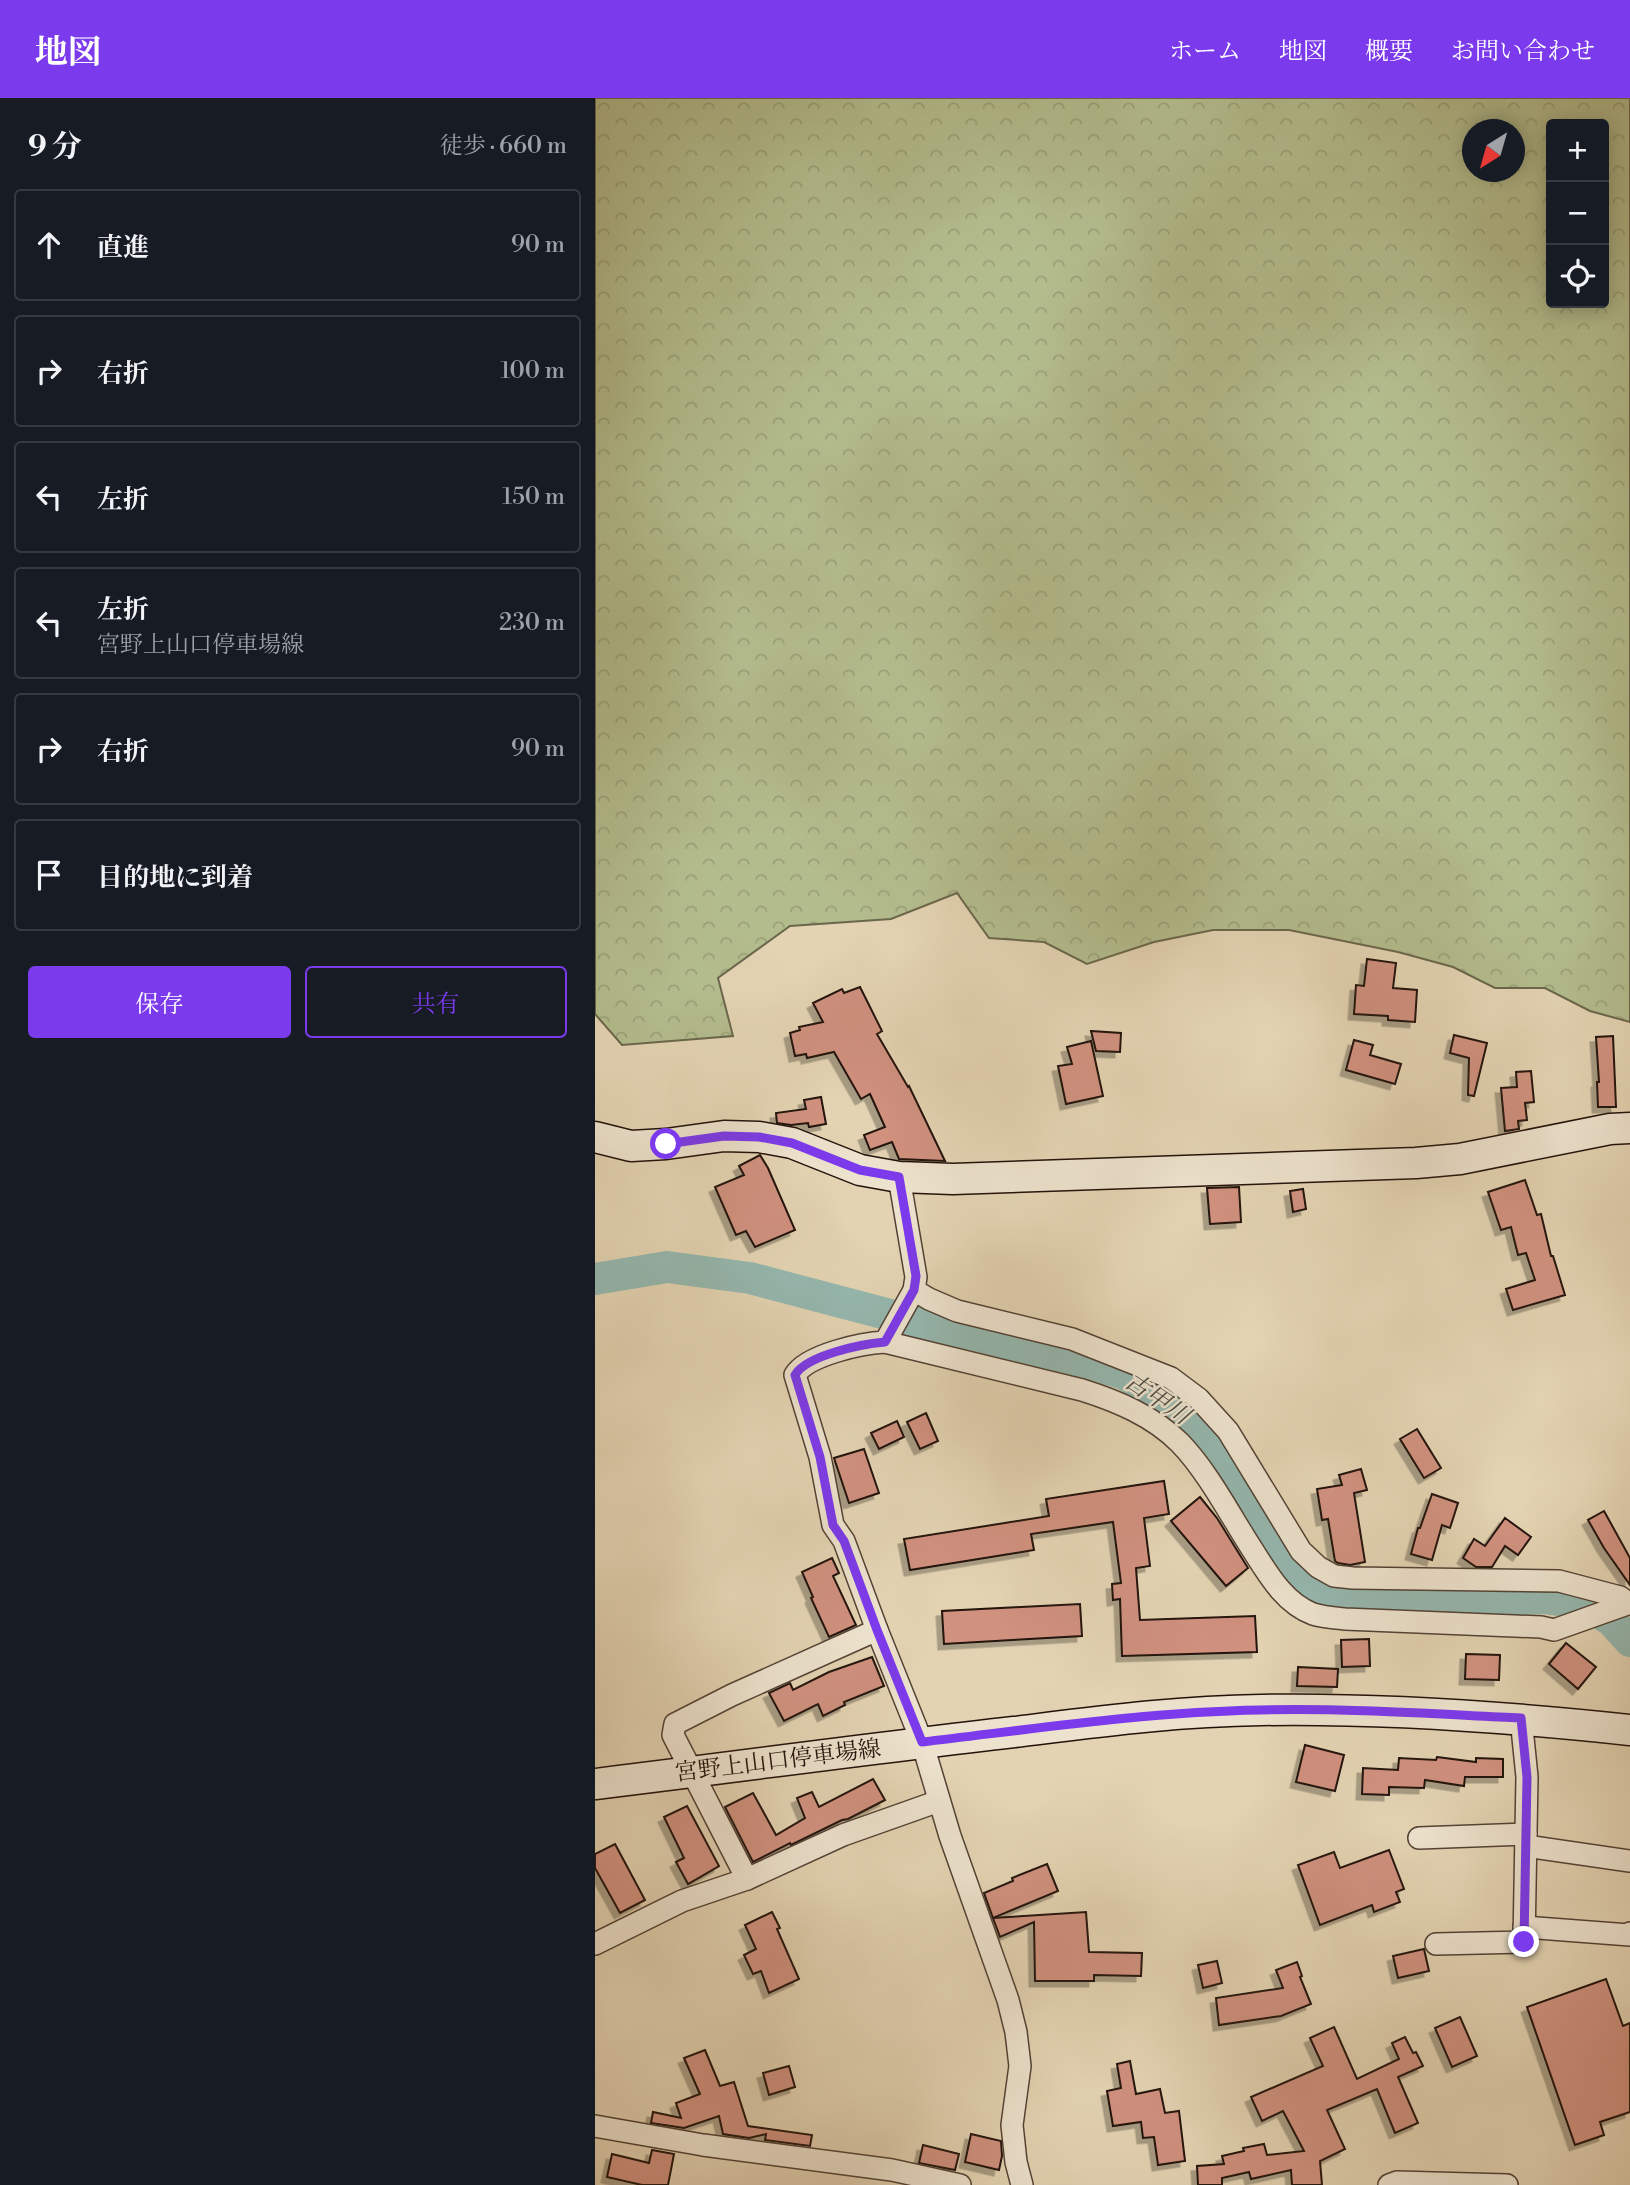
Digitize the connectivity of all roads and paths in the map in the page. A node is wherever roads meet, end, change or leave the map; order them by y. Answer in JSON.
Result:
{"nodes":[{"id":1,"x":1630,"y":1128,"type":"edge"},
{"id":2,"x":595,"y":1137,"type":"edge"},
{"id":3,"x":899,"y":1177,"type":"junction"},
{"id":4,"x":910,"y":1296,"type":"junction"},
{"id":5,"x":887,"y":1338,"type":"junction"},
{"id":6,"x":1626,"y":1604,"type":"edge"},
{"id":7,"x":877,"y":1630,"type":"junction"},
{"id":8,"x":1521,"y":1718,"type":"junction"},
{"id":9,"x":1630,"y":1730,"type":"edge"},
{"id":10,"x":922,"y":1742,"type":"junction"},
{"id":11,"x":692,"y":1772,"type":"junction"},
{"id":12,"x":595,"y":1784,"type":"edge"},
{"id":13,"x":939,"y":1801,"type":"junction"},
{"id":14,"x":1419,"y":1838,"type":"dead end"},
{"id":15,"x":1526,"y":1840,"type":"junction"},
{"id":16,"x":1630,"y":1861,"type":"edge"},
{"id":17,"x":747,"y":1879,"type":"junction"},
{"id":18,"x":1524,"y":1927,"type":"junction"},
{"id":19,"x":1630,"y":1933,"type":"edge"},
{"id":20,"x":595,"y":1944,"type":"edge"},
{"id":21,"x":1436,"y":1944,"type":"dead end"},
{"id":22,"x":595,"y":2126,"type":"edge"},
{"id":23,"x":960,"y":2185,"type":"edge"},
{"id":24,"x":1022,"y":2185,"type":"edge"},
{"id":25,"x":1389,"y":2185,"type":"edge"},
{"id":26,"x":1507,"y":2185,"type":"edge"}],
"edges":[{"from":1,"to":3,"type":"street"},
{"from":2,"to":3,"type":"street"},
{"from":3,"to":4,"type":"street"},
{"from":4,"to":5,"type":"street"},
{"from":4,"to":6,"type":"street"},
{"from":5,"to":6,"type":"street"},
{"from":5,"to":7,"type":"street"},
{"from":7,"to":10,"type":"street"},
{"from":7,"to":11,"type":"street"},
{"from":8,"to":9,"type":"street","name":"宮野上山口停車場線"},
{"from":8,"to":10,"type":"street","name":"宮野上山口停車場線"},
{"from":8,"to":15,"type":"street"},
{"from":10,"to":11,"type":"street","name":"宮野上山口停車場線"},
{"from":10,"to":13,"type":"street"},
{"from":11,"to":12,"type":"street","name":"宮野上山口停車場線"},
{"from":11,"to":17,"type":"street"},
{"from":13,"to":17,"type":"street"},
{"from":13,"to":24,"type":"street"},
{"from":14,"to":15,"type":"street"},
{"from":15,"to":16,"type":"street"},
{"from":15,"to":18,"type":"street"},
{"from":17,"to":20,"type":"street"},
{"from":18,"to":19,"type":"street"},
{"from":18,"to":21,"type":"street"},
{"from":22,"to":23,"type":"street"},
{"from":25,"to":26,"type":"street"}]}
